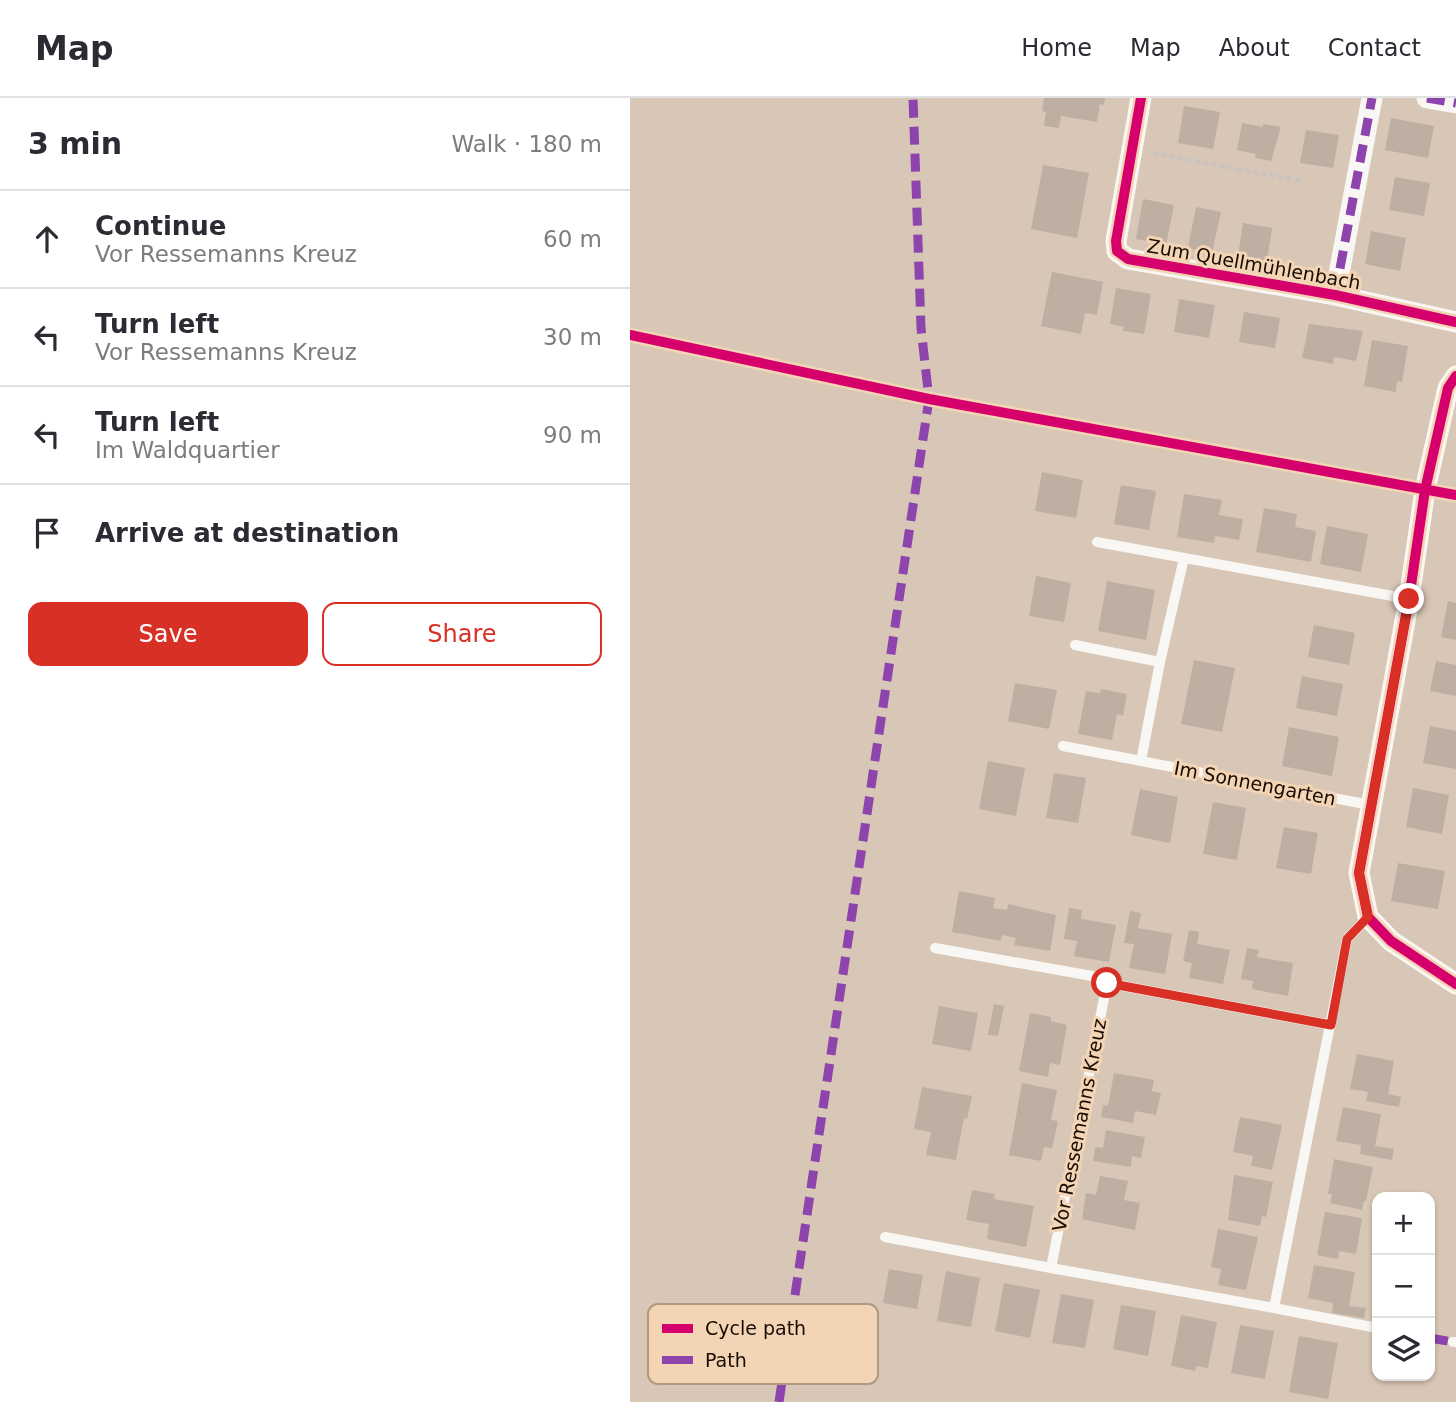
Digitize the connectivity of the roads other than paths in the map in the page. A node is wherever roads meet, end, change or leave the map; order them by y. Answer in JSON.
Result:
{"nodes":[{"id":1,"x":1141,"y":98,"type":"edge"},
{"id":2,"x":1372,"y":98,"type":"edge"},
{"id":3,"x":1427,"y":98,"type":"edge"},
{"id":4,"x":1456,"y":103,"type":"edge"},
{"id":5,"x":1335,"y":295,"type":"junction"},
{"id":6,"x":1456,"y":322,"type":"edge"},
{"id":7,"x":1456,"y":376,"type":"edge"},
{"id":8,"x":1097,"y":542,"type":"dead end"},
{"id":9,"x":1184,"y":558,"type":"junction"},
{"id":10,"x":1409,"y":599,"type":"junction"},
{"id":11,"x":1075,"y":645,"type":"dead end"},
{"id":12,"x":1160,"y":662,"type":"junction"},
{"id":13,"x":1063,"y":746,"type":"dead end"},
{"id":14,"x":1141,"y":761,"type":"junction"},
{"id":15,"x":1370,"y":805,"type":"junction"},
{"id":16,"x":1368,"y":917,"type":"junction"},
{"id":17,"x":935,"y":948,"type":"dead end"},
{"id":18,"x":1107,"y":983,"type":"junction"},
{"id":19,"x":1456,"y":984,"type":"edge"},
{"id":20,"x":1331,"y":1025,"type":"junction"},
{"id":21,"x":885,"y":1237,"type":"dead end"},
{"id":22,"x":1051,"y":1268,"type":"junction"},
{"id":23,"x":1274,"y":1308,"type":"junction"},
{"id":24,"x":1372,"y":1327,"type":"edge"}],
"edges":[{"from":1,"to":5,"type":"street","name":"Zum Quellmühlenbach"},
{"from":2,"to":5,"type":"street","name":"Zum Quellmühlenbach"},
{"from":3,"to":4,"type":"street"},
{"from":5,"to":6,"type":"street","name":"Zum Quellmühlenbach"},
{"from":7,"to":10,"type":"street"},
{"from":8,"to":9,"type":"lane"},
{"from":9,"to":10,"type":"lane"},
{"from":9,"to":12,"type":"lane"},
{"from":10,"to":15,"type":"street"},
{"from":11,"to":12,"type":"lane"},
{"from":12,"to":14,"type":"lane"},
{"from":13,"to":14,"type":"lane","name":"Im Sonnengarten"},
{"from":14,"to":15,"type":"lane","name":"Im Sonnengarten"},
{"from":15,"to":16,"type":"street"},
{"from":16,"to":19,"type":"street"},
{"from":16,"to":20,"type":"lane"},
{"from":17,"to":18,"type":"lane"},
{"from":18,"to":20,"type":"lane"},
{"from":18,"to":22,"type":"lane","name":"Vor Ressemanns Kreuz"},
{"from":20,"to":23,"type":"lane"},
{"from":21,"to":22,"type":"lane"},
{"from":22,"to":23,"type":"lane"},
{"from":23,"to":24,"type":"lane"}]}
